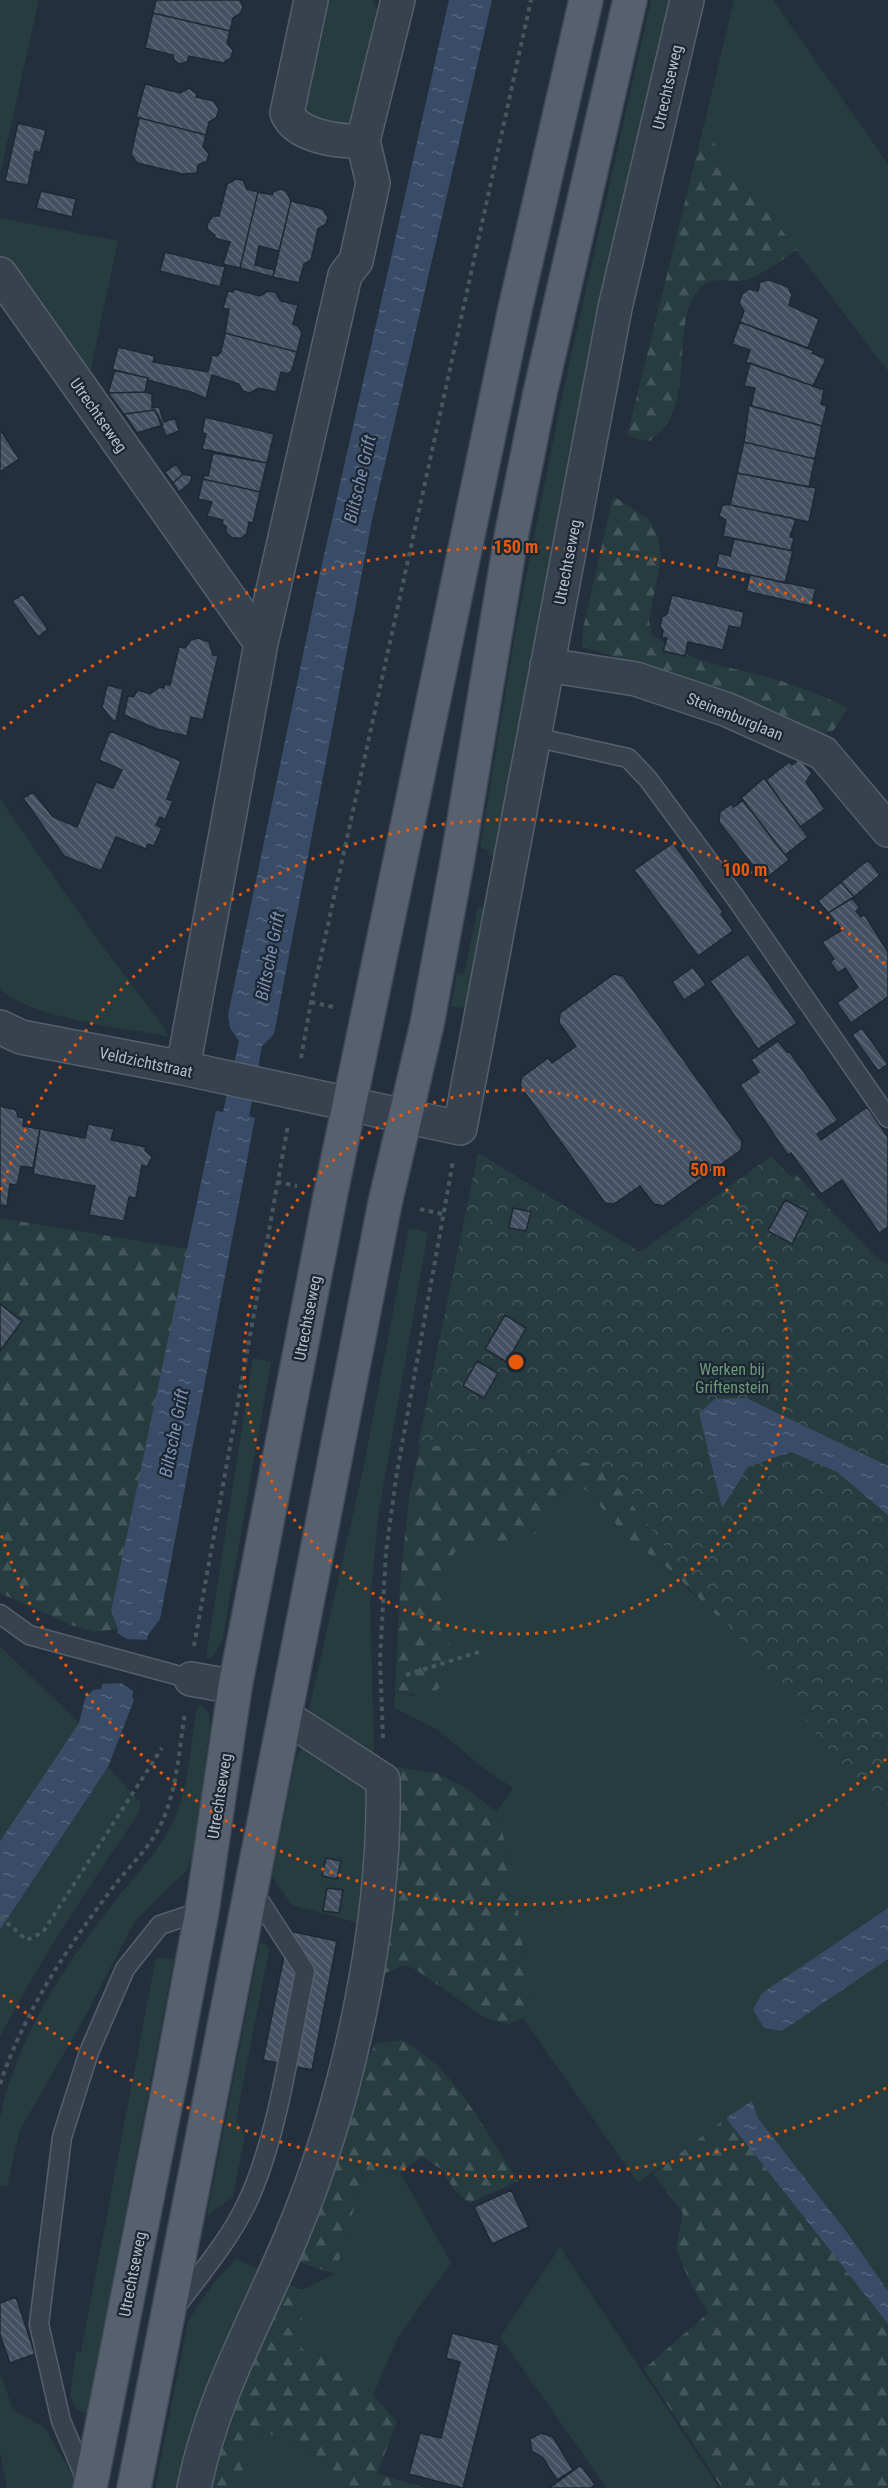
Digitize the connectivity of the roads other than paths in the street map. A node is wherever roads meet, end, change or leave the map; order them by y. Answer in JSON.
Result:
{"nodes":[{"id":1,"x":311,"y":0,"type":"edge"},
{"id":2,"x":398,"y":0,"type":"edge"},
{"id":3,"x":586,"y":0,"type":"edge"},
{"id":4,"x":630,"y":0,"type":"edge"},
{"id":5,"x":687,"y":0,"type":"edge"},
{"id":6,"x":363,"y":141,"type":"junction"},
{"id":7,"x":0,"y":274,"type":"edge"},
{"id":8,"x":261,"y":643,"type":"junction"},
{"id":9,"x":547,"y":665,"type":"junction"},
{"id":10,"x":534,"y":737,"type":"junction"},
{"id":11,"x":888,"y":830,"type":"edge"},
{"id":12,"x":0,"y":1027,"type":"edge"},
{"id":13,"x":183,"y":1068,"type":"junction"},
{"id":14,"x":350,"y":1104,"type":"junction"},
{"id":15,"x":405,"y":1117,"type":"junction"},
{"id":16,"x":888,"y":1118,"type":"edge"},
{"id":17,"x":0,"y":1614,"type":"edge"},
{"id":18,"x":190,"y":1679,"type":"joint"},
{"id":19,"x":235,"y":1687,"type":"junction"},
{"id":20,"x":286,"y":1717,"type":"junction"},
{"id":21,"x":251,"y":1888,"type":"junction"},
{"id":22,"x":202,"y":1911,"type":"junction"},
{"id":23,"x":168,"y":2318,"type":"junction"},
{"id":24,"x":90,"y":2488,"type":"edge"},
{"id":25,"x":134,"y":2488,"type":"edge"},
{"id":26,"x":194,"y":2488,"type":"edge"}],
"edges":[{"from":1,"to":6,"type":"street"},
{"from":2,"to":6,"type":"street"},
{"from":3,"to":14,"type":"main road","name":"Utrechtseweg"},
{"from":4,"to":15,"type":"main road"},
{"from":5,"to":9,"type":"street","name":"Utrechtseweg"},
{"from":6,"to":8,"type":"street"},
{"from":7,"to":8,"type":"street","name":"Utrechtseweg"},
{"from":8,"to":13,"type":"street"},
{"from":9,"to":10,"type":"street","name":"Utrechtseweg"},
{"from":9,"to":11,"type":"street","name":"Steinenburglaan"},
{"from":10,"to":15,"type":"street","name":"Utrechtseweg"},
{"from":10,"to":16,"type":"lane"},
{"from":12,"to":13,"type":"street","name":"Veldzichtstraat"},
{"from":13,"to":14,"type":"street","name":"Veldzichtstraat"},
{"from":14,"to":15,"type":"street"},
{"from":14,"to":19,"type":"main road","name":"Utrechtseweg"},
{"from":15,"to":20,"type":"main road"},
{"from":17,"to":18,"type":"lane"},
{"from":18,"to":19,"type":"street"},
{"from":19,"to":22,"type":"main road","name":"Utrechtseweg"},
{"from":20,"to":21,"type":"main road"},
{"from":20,"to":26,"type":"street"},
{"from":21,"to":23,"type":"main road"},
{"from":21,"to":23,"type":"lane"},
{"from":22,"to":24,"type":"main road","name":"Utrechtseweg"},
{"from":22,"to":24,"type":"lane"},
{"from":23,"to":25,"type":"main road"}]}
